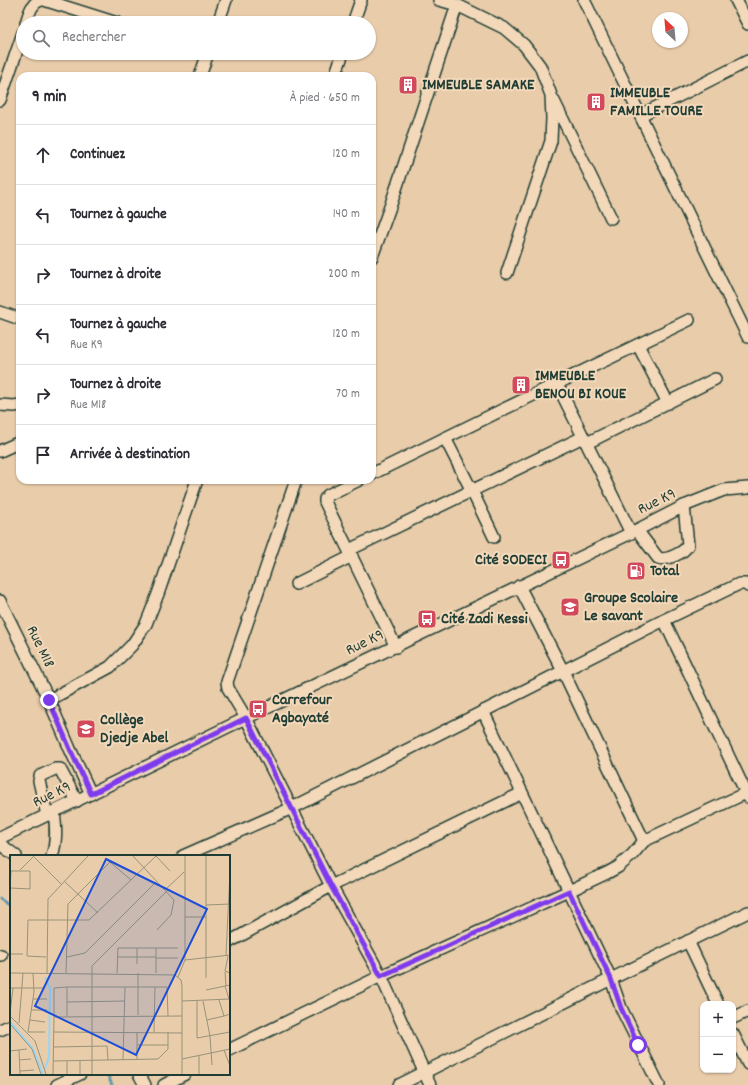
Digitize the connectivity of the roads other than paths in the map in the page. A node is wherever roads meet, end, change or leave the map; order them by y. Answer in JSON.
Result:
{"nodes":[{"id":1,"x":40,"y":0,"type":"edge"},
{"id":2,"x":44,"y":0,"type":"edge"},
{"id":3,"x":226,"y":0,"type":"edge"},
{"id":4,"x":361,"y":0,"type":"edge"},
{"id":5,"x":584,"y":0,"type":"edge"},
{"id":6,"x":736,"y":0,"type":"edge"},
{"id":7,"x":447,"y":2,"type":"edge"},
{"id":8,"x":28,"y":16,"type":"edge"},
{"id":9,"x":95,"y":16,"type":"edge"},
{"id":10,"x":220,"y":16,"type":"edge"},
{"id":11,"x":355,"y":16,"type":"edge"},
{"id":12,"x":748,"y":24,"type":"edge"},
{"id":13,"x":16,"y":53,"type":"edge"},
{"id":14,"x":206,"y":60,"type":"edge"},
{"id":15,"x":341,"y":60,"type":"edge"},
{"id":16,"x":748,"y":61,"type":"edge"},
{"id":17,"x":201,"y":72,"type":"edge"},
{"id":18,"x":336,"y":72,"type":"edge"},
{"id":19,"x":551,"y":95,"type":"junction"},
{"id":20,"x":0,"y":100,"type":"edge"},
{"id":21,"x":641,"y":116,"type":"junction"},
{"id":22,"x":611,"y":218,"type":"dead end"},
{"id":23,"x":376,"y":246,"type":"edge"},
{"id":24,"x":507,"y":272,"type":"dead end"},
{"id":25,"x":0,"y":312,"type":"edge"},
{"id":26,"x":16,"y":317,"type":"edge"},
{"id":27,"x":689,"y":320,"type":"dead end"},
{"id":28,"x":748,"y":337,"type":"edge"},
{"id":29,"x":638,"y":345,"type":"junction"},
{"id":30,"x":715,"y":379,"type":"dead end"},
{"id":31,"x":557,"y":384,"type":"junction"},
{"id":32,"x":668,"y":403,"type":"junction"},
{"id":33,"x":0,"y":405,"type":"edge"},
{"id":34,"x":16,"y":406,"type":"edge"},
{"id":35,"x":445,"y":438,"type":"junction"},
{"id":36,"x":585,"y":440,"type":"junction"},
{"id":37,"x":16,"y":444,"type":"edge"},
{"id":38,"x":0,"y":451,"type":"edge"},
{"id":39,"x":376,"y":472,"type":"edge"},
{"id":40,"x":196,"y":484,"type":"edge"},
{"id":41,"x":295,"y":484,"type":"edge"},
{"id":42,"x":351,"y":484,"type":"edge"},
{"id":43,"x":748,"y":488,"type":"edge"},
{"id":44,"x":472,"y":491,"type":"junction"},
{"id":45,"x":684,"y":506,"type":"junction"},
{"id":46,"x":634,"y":531,"type":"junction"},
{"id":47,"x":494,"y":537,"type":"dead end"},
{"id":48,"x":351,"y":553,"type":"junction"},
{"id":49,"x":296,"y":584,"type":"dead end"},
{"id":50,"x":519,"y":586,"type":"junction"},
{"id":51,"x":748,"y":586,"type":"edge"},
{"id":52,"x":0,"y":602,"type":"edge"},
{"id":53,"x":664,"y":620,"type":"junction"},
{"id":54,"x":396,"y":647,"type":"junction"},
{"id":55,"x":563,"y":671,"type":"junction"},
{"id":56,"x":49,"y":700,"type":"junction"},
{"id":57,"x":483,"y":711,"type":"junction"},
{"id":58,"x":246,"y":718,"type":"junction"},
{"id":59,"x":522,"y":793,"type":"junction"},
{"id":60,"x":91,"y":794,"type":"junction"},
{"id":61,"x":747,"y":794,"type":"edge"},
{"id":62,"x":77,"y":801,"type":"junction"},
{"id":63,"x":292,"y":808,"type":"junction"},
{"id":64,"x":51,"y":814,"type":"junction"},
{"id":65,"x":0,"y":838,"type":"edge"},
{"id":66,"x":644,"y":841,"type":"junction"},
{"id":67,"x":0,"y":844,"type":"edge"},
{"id":68,"x":15,"y":855,"type":"edge"},
{"id":69,"x":52,"y":855,"type":"edge"},
{"id":70,"x":185,"y":855,"type":"edge"},
{"id":71,"x":331,"y":886,"type":"junction"},
{"id":72,"x":569,"y":891,"type":"junction"},
{"id":73,"x":748,"y":912,"type":"edge"},
{"id":74,"x":230,"y":941,"type":"edge"},
{"id":75,"x":688,"y":941,"type":"junction"},
{"id":76,"x":381,"y":976,"type":"junction"},
{"id":77,"x":611,"y":979,"type":"junction"},
{"id":78,"x":717,"y":1001,"type":"edge"},
{"id":79,"x":748,"y":1011,"type":"edge"},
{"id":80,"x":736,"y":1017,"type":"edge"},
{"id":81,"x":10,"y":1025,"type":"edge"},
{"id":82,"x":0,"y":1030,"type":"edge"},
{"id":83,"x":734,"y":1037,"type":"edge"},
{"id":84,"x":230,"y":1050,"type":"edge"},
{"id":85,"x":748,"y":1064,"type":"edge"},
{"id":86,"x":424,"y":1073,"type":"junction"},
{"id":87,"x":78,"y":1075,"type":"edge"},
{"id":88,"x":140,"y":1075,"type":"edge"},
{"id":89,"x":183,"y":1075,"type":"edge"},
{"id":90,"x":57,"y":1085,"type":"edge"},
{"id":91,"x":145,"y":1085,"type":"edge"},
{"id":92,"x":164,"y":1085,"type":"edge"},
{"id":93,"x":400,"y":1085,"type":"edge"},
{"id":94,"x":430,"y":1085,"type":"edge"},
{"id":95,"x":658,"y":1085,"type":"edge"}],
"edges":[{"from":1,"to":8,"type":"street"},
{"from":2,"to":9,"type":"street"},
{"from":3,"to":10,"type":"street"},
{"from":4,"to":11,"type":"street"},
{"from":5,"to":21,"type":"street"},
{"from":6,"to":12,"type":"street"},
{"from":7,"to":19,"type":"street"},
{"from":7,"to":23,"type":"street"},
{"from":13,"to":20,"type":"street"},
{"from":14,"to":17,"type":"street"},
{"from":15,"to":18,"type":"street"},
{"from":16,"to":21,"type":"street"},
{"from":19,"to":22,"type":"street"},
{"from":19,"to":24,"type":"street"},
{"from":21,"to":28,"type":"street"},
{"from":25,"to":26,"type":"street"},
{"from":27,"to":29,"type":"street"},
{"from":29,"to":31,"type":"street"},
{"from":29,"to":32,"type":"street"},
{"from":30,"to":32,"type":"street"},
{"from":31,"to":35,"type":"street"},
{"from":31,"to":36,"type":"street"},
{"from":32,"to":36,"type":"street"},
{"from":33,"to":34,"type":"street"},
{"from":35,"to":39,"type":"street"},
{"from":35,"to":44,"type":"street"},
{"from":36,"to":44,"type":"street"},
{"from":36,"to":46,"type":"street"},
{"from":37,"to":38,"type":"street"},
{"from":40,"to":56,"type":"street"},
{"from":41,"to":58,"type":"street"},
{"from":42,"to":48,"type":"street"},
{"from":43,"to":45,"type":"street","name":"Rue K9"},
{"from":44,"to":47,"type":"street"},
{"from":44,"to":48,"type":"street"},
{"from":45,"to":46,"type":"street","name":"Rue K9"},
{"from":45,"to":46,"type":"street"},
{"from":46,"to":50,"type":"street","name":"Rue K9"},
{"from":48,"to":49,"type":"street"},
{"from":48,"to":54,"type":"street"},
{"from":50,"to":54,"type":"street","name":"Rue K9"},
{"from":50,"to":55,"type":"street"},
{"from":51,"to":53,"type":"street"},
{"from":52,"to":56,"type":"street","name":"Rue M18"},
{"from":53,"to":55,"type":"street"},
{"from":53,"to":61,"type":"street"},
{"from":54,"to":58,"type":"street","name":"Rue K9"},
{"from":55,"to":57,"type":"street"},
{"from":55,"to":66,"type":"street"},
{"from":56,"to":60,"type":"street","name":"Rue M18"},
{"from":57,"to":59,"type":"street"},
{"from":57,"to":63,"type":"street"},
{"from":58,"to":60,"type":"street","name":"Rue K9"},
{"from":58,"to":63,"type":"street"},
{"from":59,"to":71,"type":"street"},
{"from":59,"to":72,"type":"street"},
{"from":60,"to":62,"type":"street","name":"Rue K9"},
{"from":61,"to":66,"type":"street"},
{"from":62,"to":64,"type":"street","name":"Rue K9"},
{"from":62,"to":64,"type":"street"},
{"from":63,"to":70,"type":"street"},
{"from":63,"to":71,"type":"street"},
{"from":64,"to":65,"type":"street","name":"Rue K9"},
{"from":64,"to":69,"type":"street"},
{"from":66,"to":72,"type":"street"},
{"from":67,"to":68,"type":"street"},
{"from":71,"to":74,"type":"street"},
{"from":71,"to":76,"type":"street"},
{"from":72,"to":76,"type":"street"},
{"from":72,"to":77,"type":"street"},
{"from":73,"to":75,"type":"street"},
{"from":75,"to":77,"type":"street"},
{"from":75,"to":78,"type":"street"},
{"from":76,"to":84,"type":"street"},
{"from":76,"to":86,"type":"street"},
{"from":77,"to":86,"type":"street"},
{"from":77,"to":95,"type":"street"},
{"from":79,"to":80,"type":"street"},
{"from":81,"to":82,"type":"street"},
{"from":83,"to":85,"type":"street"},
{"from":86,"to":93,"type":"street"},
{"from":86,"to":94,"type":"street"},
{"from":87,"to":90,"type":"street"},
{"from":88,"to":91,"type":"street"},
{"from":89,"to":92,"type":"street"}]}
